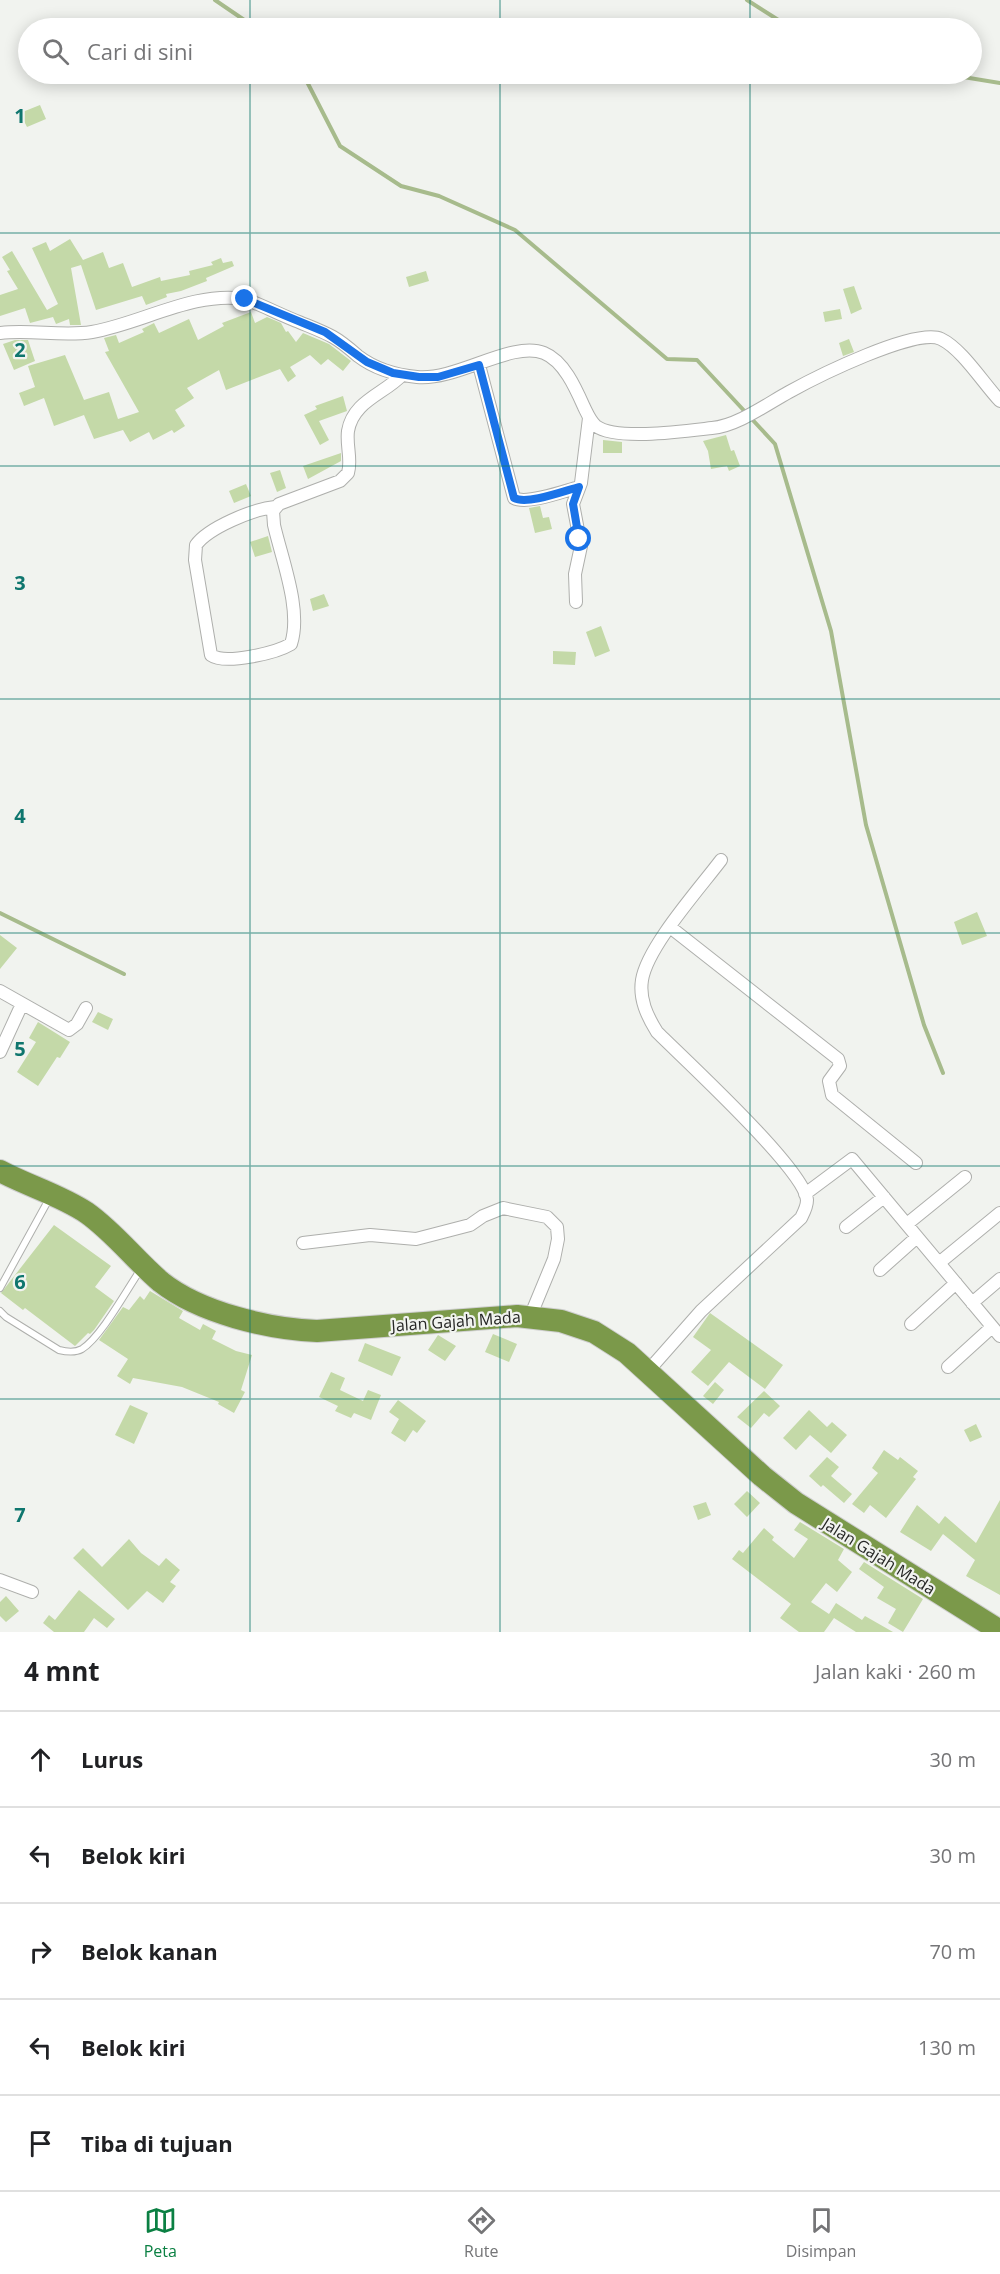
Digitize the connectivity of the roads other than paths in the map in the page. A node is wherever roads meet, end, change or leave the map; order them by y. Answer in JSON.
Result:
{"nodes":[{"id":1,"x":0,"y":333,"type":"edge"},
{"id":2,"x":479,"y":365,"type":"junction"},
{"id":3,"x":402,"y":375,"type":"junction"},
{"id":4,"x":1000,"y":401,"type":"edge"},
{"id":5,"x":589,"y":418,"type":"junction"},
{"id":6,"x":579,"y":487,"type":"junction"},
{"id":7,"x":275,"y":507,"type":"junction"},
{"id":8,"x":576,"y":602,"type":"dead end"},
{"id":9,"x":721,"y":860,"type":"dead end"},
{"id":10,"x":670,"y":927,"type":"junction"},
{"id":11,"x":0,"y":991,"type":"edge"},
{"id":12,"x":22,"y":1004,"type":"junction"},
{"id":13,"x":86,"y":1008,"type":"dead end"},
{"id":14,"x":0,"y":1052,"type":"edge"},
{"id":15,"x":916,"y":1163,"type":"dead end"},
{"id":16,"x":0,"y":1171,"type":"edge"},
{"id":17,"x":965,"y":1177,"type":"dead end"},
{"id":18,"x":52,"y":1194,"type":"junction"},
{"id":19,"x":805,"y":1194,"type":"junction"},
{"id":20,"x":884,"y":1197,"type":"junction"},
{"id":21,"x":1000,"y":1213,"type":"edge"},
{"id":22,"x":906,"y":1224,"type":"junction"},
{"id":23,"x":846,"y":1227,"type":"dead end"},
{"id":24,"x":917,"y":1237,"type":"junction"},
{"id":25,"x":303,"y":1243,"type":"dead end"},
{"id":26,"x":939,"y":1263,"type":"junction"},
{"id":27,"x":144,"y":1264,"type":"junction"},
{"id":28,"x":880,"y":1270,"type":"dead end"},
{"id":29,"x":1000,"y":1279,"type":"edge"},
{"id":30,"x":956,"y":1283,"type":"junction"},
{"id":31,"x":0,"y":1288,"type":"edge"},
{"id":32,"x":972,"y":1303,"type":"junction"},
{"id":33,"x":0,"y":1311,"type":"edge"},
{"id":34,"x":530,"y":1317,"type":"junction"},
{"id":35,"x":911,"y":1324,"type":"dead end"},
{"id":36,"x":996,"y":1331,"type":"edge"},
{"id":37,"x":948,"y":1367,"type":"dead end"},
{"id":38,"x":648,"y":1371,"type":"junction"},
{"id":39,"x":0,"y":1580,"type":"edge"},
{"id":40,"x":32,"y":1592,"type":"dead end"},
{"id":41,"x":1000,"y":1631,"type":"edge"}],
"edges":[{"from":1,"to":3,"type":"street"},
{"from":2,"to":3,"type":"street"},
{"from":2,"to":5,"type":"street"},
{"from":2,"to":6,"type":"street"},
{"from":3,"to":7,"type":"street"},
{"from":4,"to":5,"type":"street"},
{"from":5,"to":6,"type":"street"},
{"from":6,"to":8,"type":"street"},
{"from":7,"to":7,"type":"street"},
{"from":9,"to":10,"type":"street"},
{"from":10,"to":15,"type":"street"},
{"from":10,"to":19,"type":"street"},
{"from":11,"to":12,"type":"street"},
{"from":12,"to":13,"type":"street"},
{"from":12,"to":14,"type":"street"},
{"from":16,"to":18,"type":"highway","name":"Jalan Gajah Mada"},
{"from":17,"to":22,"type":"street"},
{"from":18,"to":27,"type":"highway","name":"Jalan Gajah Mada"},
{"from":18,"to":31,"type":"lane"},
{"from":19,"to":20,"type":"street"},
{"from":19,"to":38,"type":"street"},
{"from":20,"to":22,"type":"street"},
{"from":20,"to":23,"type":"street"},
{"from":21,"to":26,"type":"street"},
{"from":22,"to":24,"type":"street"},
{"from":24,"to":26,"type":"street"},
{"from":24,"to":28,"type":"street"},
{"from":25,"to":34,"type":"street"},
{"from":26,"to":30,"type":"street"},
{"from":27,"to":33,"type":"lane"},
{"from":27,"to":34,"type":"highway","name":"Jalan Gajah Mada"},
{"from":29,"to":32,"type":"street"},
{"from":30,"to":32,"type":"street"},
{"from":30,"to":35,"type":"street"},
{"from":32,"to":36,"type":"street"},
{"from":34,"to":38,"type":"highway","name":"Jalan Gajah Mada"},
{"from":36,"to":37,"type":"street"},
{"from":38,"to":41,"type":"highway","name":"Jalan Gajah Mada"},
{"from":39,"to":40,"type":"street"}]}
